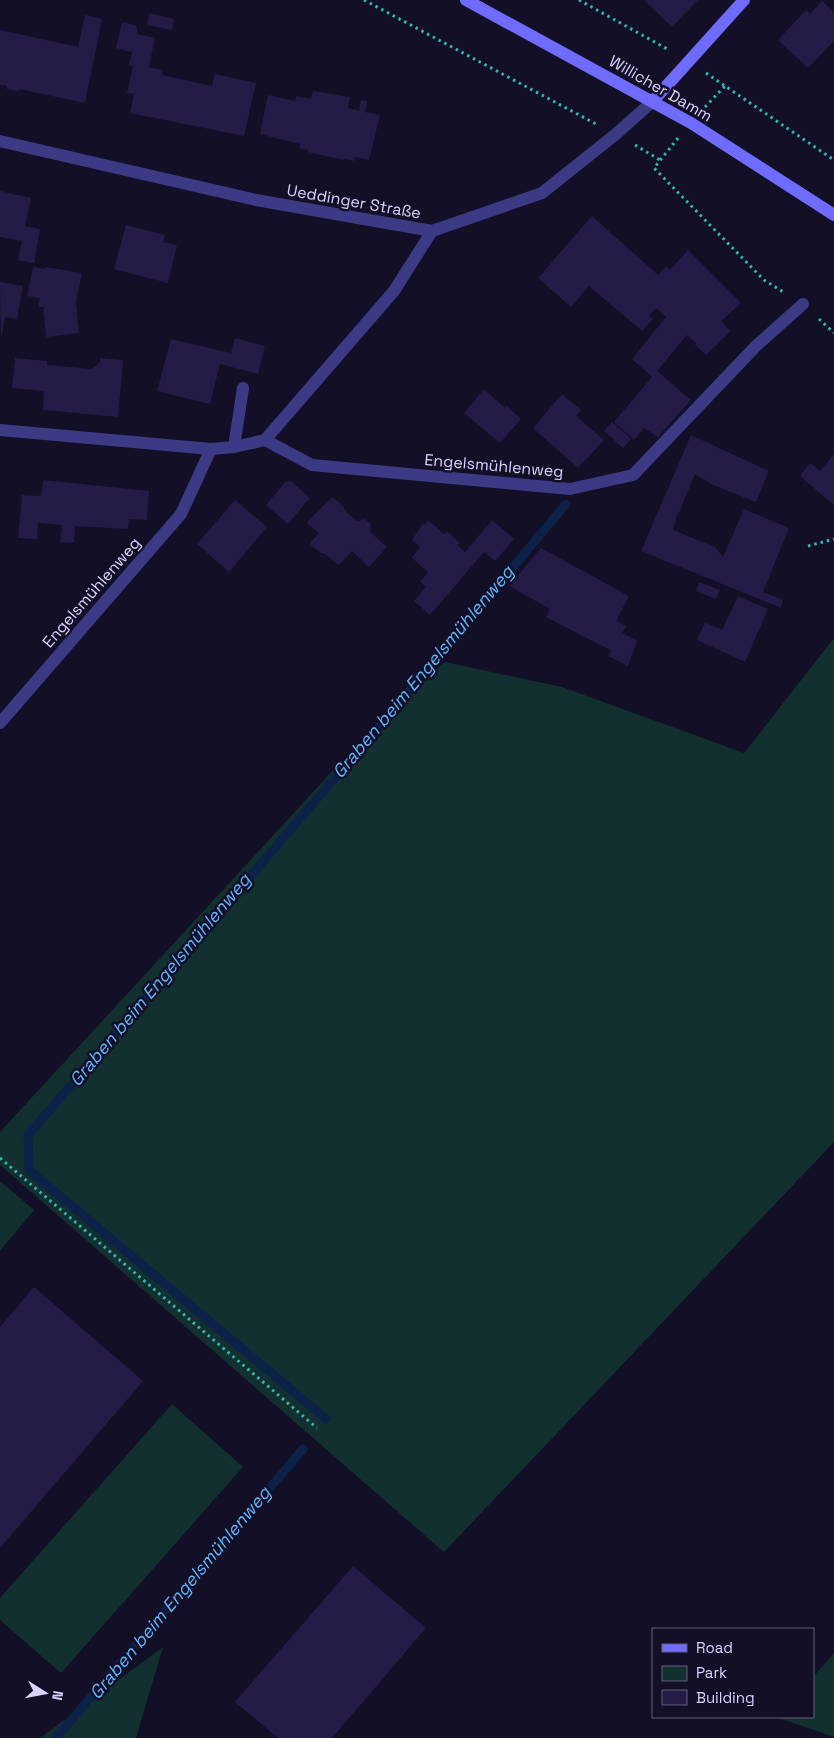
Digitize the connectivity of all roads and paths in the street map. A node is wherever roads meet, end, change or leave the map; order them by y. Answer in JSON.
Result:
{"nodes":[{"id":1,"x":364,"y":0,"type":"edge"},
{"id":2,"x":466,"y":0,"type":"edge"},
{"id":3,"x":579,"y":0,"type":"edge"},
{"id":4,"x":744,"y":0,"type":"edge"},
{"id":5,"x":688,"y":60,"type":"junction"},
{"id":6,"x":654,"y":101,"type":"junction"},
{"id":7,"x":616,"y":134,"type":"junction"},
{"id":8,"x":0,"y":141,"type":"edge"},
{"id":9,"x":834,"y":160,"type":"edge"},
{"id":10,"x":834,"y":215,"type":"edge"},
{"id":11,"x":432,"y":231,"type":"junction"},
{"id":12,"x":803,"y":304,"type":"joint"},
{"id":13,"x":243,"y":388,"type":"dead end"},
{"id":14,"x":0,"y":430,"type":"edge"},
{"id":15,"x":265,"y":440,"type":"junction"},
{"id":16,"x":234,"y":447,"type":"junction"},
{"id":17,"x":210,"y":449,"type":"junction"},
{"id":18,"x":834,"y":539,"type":"edge"},
{"id":19,"x":808,"y":546,"type":"dead end"},
{"id":20,"x":0,"y":723,"type":"edge"},
{"id":21,"x":0,"y":1158,"type":"edge"},
{"id":22,"x":317,"y":1428,"type":"dead end"}],
"edges":[{"from":1,"to":7,"type":"path"},
{"from":2,"to":6,"type":"main road","name":"Willicher Damm"},
{"from":3,"to":5,"type":"path"},
{"from":4,"to":5,"type":"main road","name":"Ueddinger Straße"},
{"from":5,"to":6,"type":"main road","name":"Ueddinger Straße"},
{"from":5,"to":9,"type":"path"},
{"from":6,"to":7,"type":"street","name":"Ueddinger Straße"},
{"from":6,"to":10,"type":"main road","name":"Willicher Damm"},
{"from":7,"to":11,"type":"street","name":"Ueddinger Straße"},
{"from":7,"to":12,"type":"path"},
{"from":8,"to":11,"type":"street","name":"Ueddinger Straße"},
{"from":11,"to":15,"type":"street"},
{"from":12,"to":15,"type":"street","name":"Engelsmühlenweg"},
{"from":13,"to":16,"type":"street"},
{"from":14,"to":17,"type":"street"},
{"from":15,"to":16,"type":"street"},
{"from":16,"to":17,"type":"street"},
{"from":17,"to":20,"type":"street","name":"Engelsmühlenweg"},
{"from":18,"to":19,"type":"path"},
{"from":21,"to":22,"type":"path"}]}
